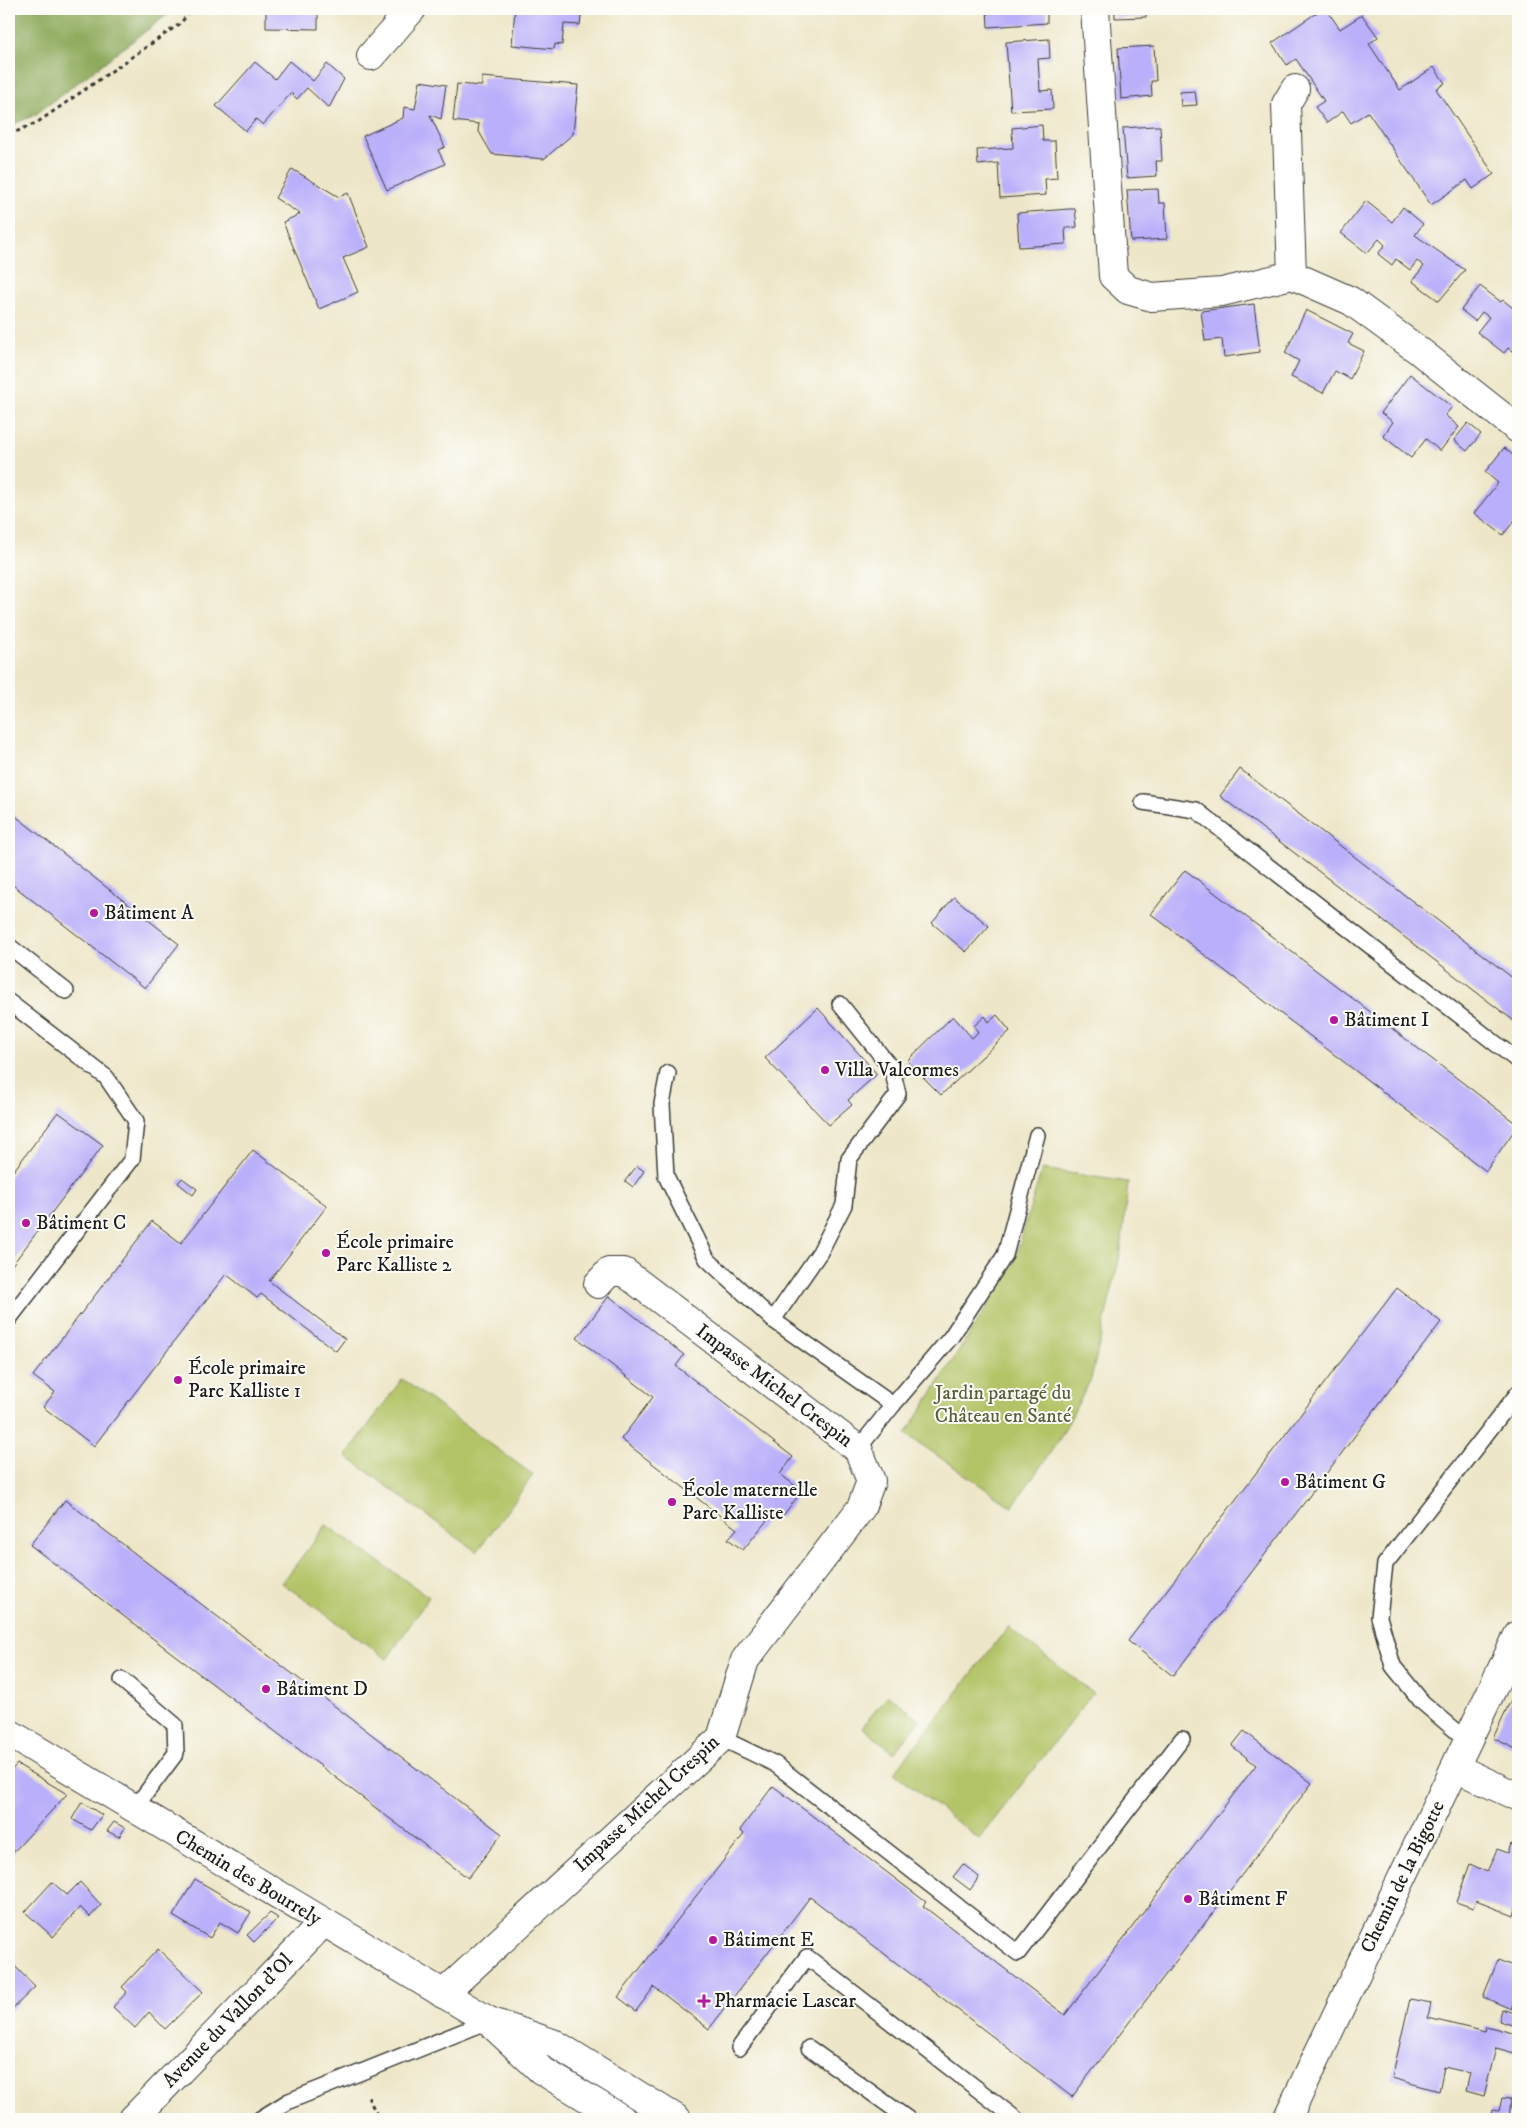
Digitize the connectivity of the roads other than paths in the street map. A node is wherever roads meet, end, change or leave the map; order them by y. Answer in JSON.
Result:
{"nodes":[{"id":1,"x":412,"y":9,"type":"edge"},
{"id":2,"x":1095,"y":9,"type":"edge"},
{"id":3,"x":371,"y":56,"type":"dead end"},
{"id":4,"x":1295,"y":89,"type":"dead end"},
{"id":5,"x":1292,"y":275,"type":"junction"},
{"id":6,"x":1518,"y":429,"type":"edge"},
{"id":7,"x":1143,"y":802,"type":"dead end"},
{"id":8,"x":9,"y":946,"type":"edge"},
{"id":9,"x":66,"y":991,"type":"dead end"},
{"id":10,"x":9,"y":1002,"type":"edge"},
{"id":11,"x":840,"y":1004,"type":"dead end"},
{"id":12,"x":1518,"y":1061,"type":"edge"},
{"id":13,"x":668,"y":1073,"type":"dead end"},
{"id":14,"x":1037,"y":1135,"type":"dead end"},
{"id":15,"x":598,"y":1284,"type":"dead end"},
{"id":16,"x":9,"y":1319,"type":"edge"},
{"id":17,"x":773,"y":1320,"type":"junction"},
{"id":18,"x":1518,"y":1394,"type":"edge"},
{"id":19,"x":893,"y":1405,"type":"junction"},
{"id":20,"x":858,"y":1449,"type":"junction"},
{"id":21,"x":1518,"y":1635,"type":"edge"},
{"id":22,"x":122,"y":1680,"type":"dead end"},
{"id":23,"x":9,"y":1733,"type":"edge"},
{"id":24,"x":721,"y":1738,"type":"junction"},
{"id":25,"x":1182,"y":1739,"type":"dead end"},
{"id":26,"x":1468,"y":1742,"type":"junction"},
{"id":27,"x":1456,"y":1768,"type":"junction"},
{"id":28,"x":1518,"y":1796,"type":"edge"},
{"id":29,"x":134,"y":1808,"type":"junction"},
{"id":30,"x":323,"y":1923,"type":"junction"},
{"id":31,"x":443,"y":1994,"type":"junction"},
{"id":32,"x":488,"y":2021,"type":"junction"},
{"id":33,"x":739,"y":2048,"type":"dead end"},
{"id":34,"x":809,"y":2048,"type":"dead end"},
{"id":35,"x":133,"y":2119,"type":"edge"},
{"id":36,"x":260,"y":2119,"type":"edge"},
{"id":37,"x":622,"y":2119,"type":"edge"},
{"id":38,"x":676,"y":2119,"type":"edge"},
{"id":39,"x":908,"y":2119,"type":"edge"},
{"id":40,"x":1016,"y":2119,"type":"edge"},
{"id":41,"x":1287,"y":2119,"type":"edge"}],
"edges":[{"from":1,"to":3,"type":"street"},
{"from":2,"to":5,"type":"street"},
{"from":4,"to":5,"type":"street"},
{"from":5,"to":6,"type":"street"},
{"from":7,"to":12,"type":"lane"},
{"from":8,"to":9,"type":"lane"},
{"from":10,"to":16,"type":"lane"},
{"from":11,"to":17,"type":"lane"},
{"from":13,"to":17,"type":"lane"},
{"from":14,"to":19,"type":"lane"},
{"from":15,"to":20,"type":"street","name":"Impasse Michel Crespin"},
{"from":17,"to":19,"type":"lane"},
{"from":18,"to":26,"type":"lane"},
{"from":19,"to":20,"type":"lane"},
{"from":20,"to":24,"type":"street","name":"Impasse Michel Crespin"},
{"from":21,"to":26,"type":"street","name":"Chemin de la Bigotte"},
{"from":22,"to":29,"type":"lane"},
{"from":23,"to":29,"type":"street","name":"Chemin des Bourrely"},
{"from":24,"to":25,"type":"lane"},
{"from":24,"to":31,"type":"street","name":"Impasse Michel Crespin"},
{"from":26,"to":27,"type":"street","name":"Chemin de la Bigotte"},
{"from":27,"to":28,"type":"street"},
{"from":27,"to":41,"type":"street","name":"Chemin de la Bigotte"},
{"from":29,"to":30,"type":"street","name":"Chemin des Bourrely"},
{"from":30,"to":31,"type":"street","name":"Chemin des Bourrely"},
{"from":30,"to":35,"type":"street","name":"Avenue du Vallon d’Ol"},
{"from":31,"to":32,"type":"street","name":"Chemin des Bourrely"},
{"from":32,"to":36,"type":"lane"},
{"from":32,"to":37,"type":"street","name":"Chemin des Bourrely"},
{"from":32,"to":38,"type":"street","name":"Chemin des Bourrely"},
{"from":33,"to":40,"type":"lane"},
{"from":34,"to":39,"type":"lane"}]}
